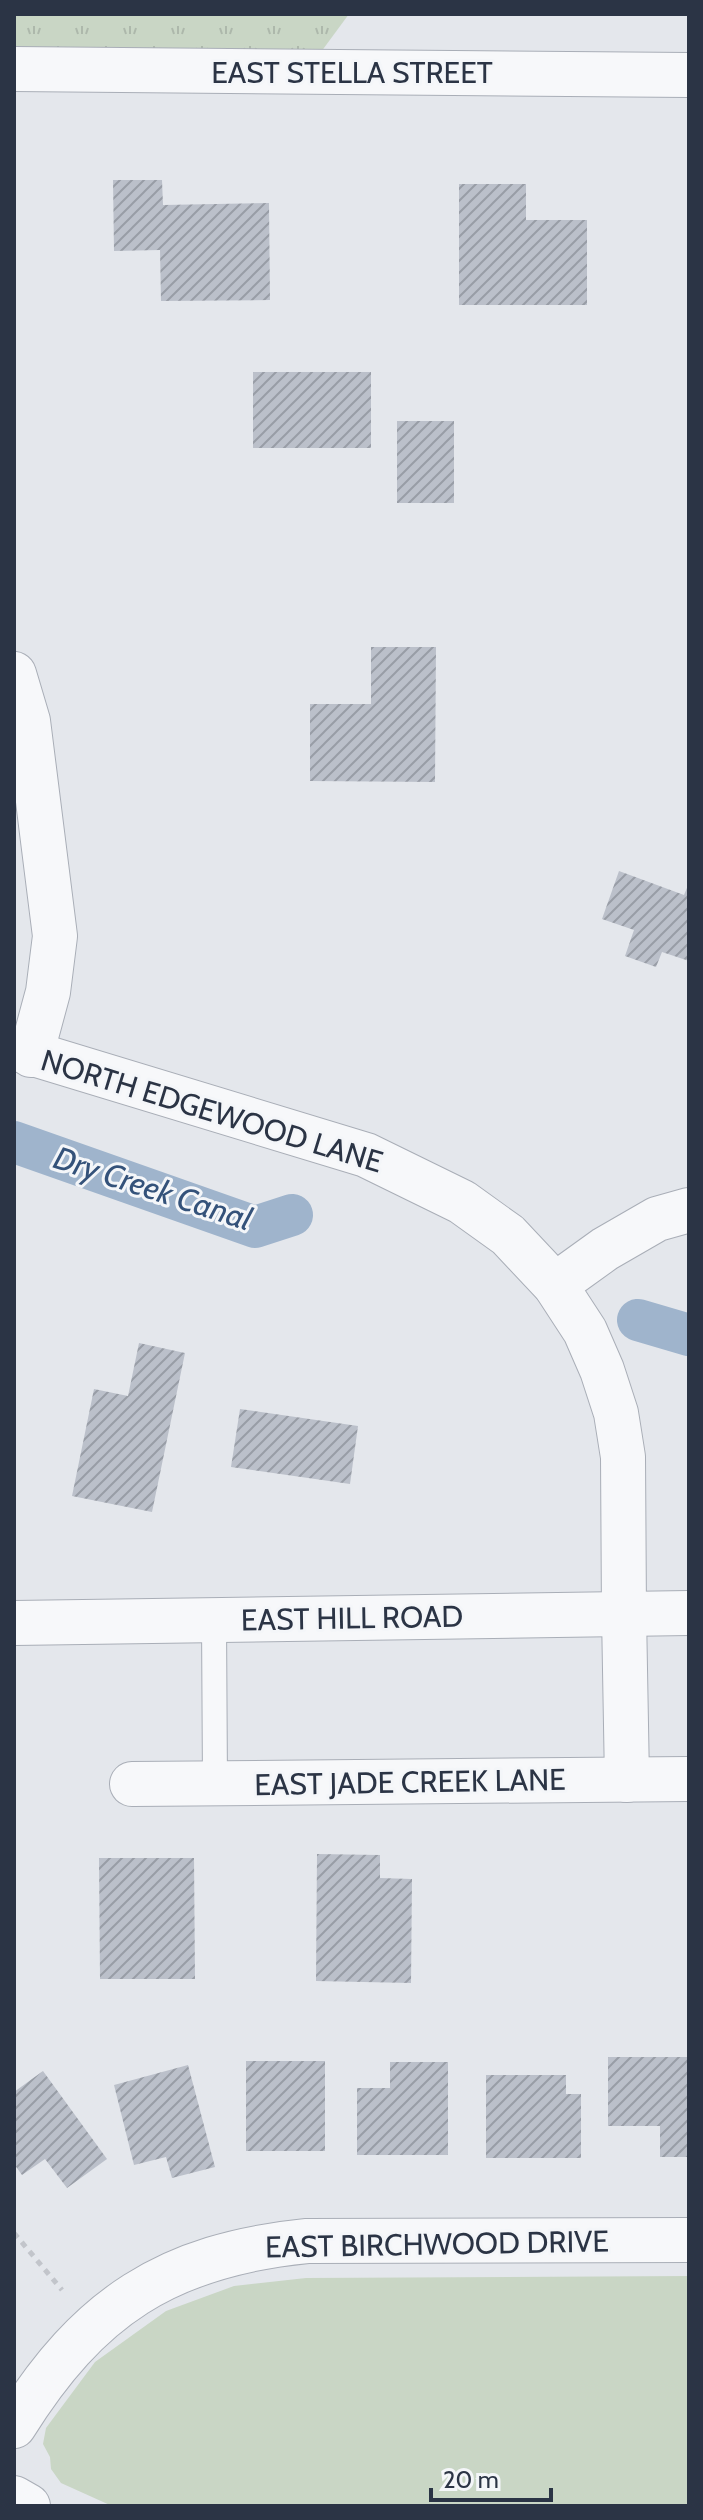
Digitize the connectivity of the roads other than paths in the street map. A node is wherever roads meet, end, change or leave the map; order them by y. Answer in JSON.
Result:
{"nodes":[{"id":1,"x":14,"y":69,"type":"edge"},
{"id":2,"x":689,"y":75,"type":"edge"},
{"id":3,"x":14,"y":674,"type":"edge"},
{"id":4,"x":22,"y":1051,"type":"edge"},
{"id":5,"x":689,"y":1210,"type":"edge"},
{"id":6,"x":555,"y":1285,"type":"junction"},
{"id":7,"x":689,"y":1613,"type":"edge"},
{"id":8,"x":624,"y":1614,"type":"junction"},
{"id":9,"x":214,"y":1620,"type":"junction"},
{"id":10,"x":14,"y":1623,"type":"edge"},
{"id":11,"x":689,"y":1779,"type":"edge"},
{"id":12,"x":627,"y":1780,"type":"junction"},
{"id":13,"x":132,"y":1784,"type":"dead end"},
{"id":14,"x":215,"y":1784,"type":"junction"},
{"id":15,"x":689,"y":2240,"type":"edge"},
{"id":16,"x":14,"y":2426,"type":"edge"},
{"id":17,"x":14,"y":2498,"type":"edge"},
{"id":18,"x":28,"y":2506,"type":"edge"}],
"edges":[{"from":1,"to":2,"type":"street","name":"EAST STELLA STREET"},
{"from":3,"to":4,"type":"street"},
{"from":4,"to":6,"type":"street","name":"NORTH EDGEWOOD LANE"},
{"from":5,"to":6,"type":"street"},
{"from":6,"to":8,"type":"street","name":"NORTH EDGEWOOD LANE"},
{"from":7,"to":8,"type":"street","name":"EAST HILL ROAD"},
{"from":8,"to":9,"type":"street","name":"EAST HILL ROAD"},
{"from":8,"to":12,"type":"street","name":"NORTH EDGEWOOD LANE"},
{"from":9,"to":10,"type":"street","name":"EAST HILL ROAD"},
{"from":9,"to":14,"type":"lane"},
{"from":11,"to":12,"type":"street","name":"EAST JADE CREEK LANE"},
{"from":12,"to":14,"type":"street","name":"EAST JADE CREEK LANE"},
{"from":13,"to":14,"type":"street","name":"EAST JADE CREEK LANE"},
{"from":15,"to":16,"type":"street","name":"EAST BIRCHWOOD DRIVE"},
{"from":17,"to":18,"type":"street"}]}
